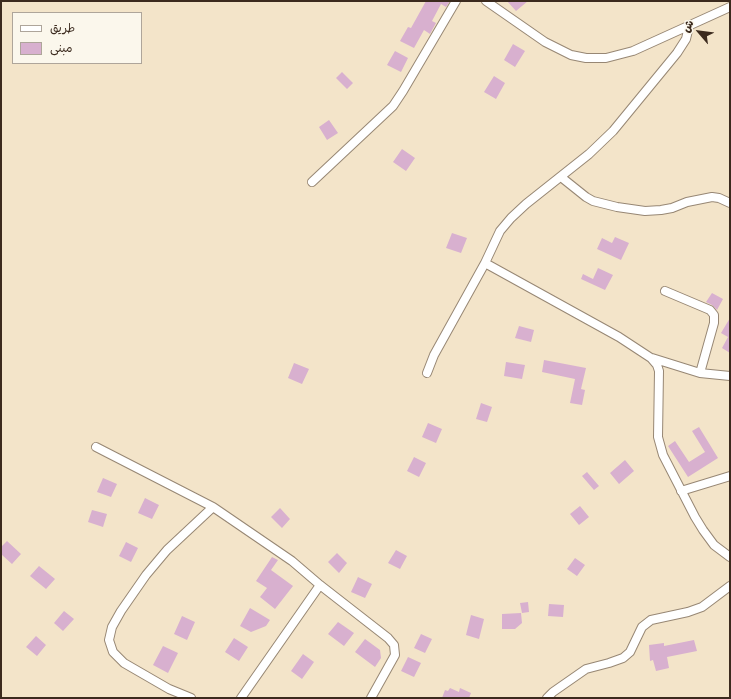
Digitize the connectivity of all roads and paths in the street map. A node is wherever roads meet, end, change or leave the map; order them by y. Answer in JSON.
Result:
{"nodes":[{"id":1,"x":456,"y":1,"type":"edge"},
{"id":2,"x":486,"y":1,"type":"edge"},
{"id":3,"x":730,"y":7,"type":"edge"},
{"id":4,"x":689,"y":26,"type":"junction"},
{"id":5,"x":560,"y":177,"type":"junction"},
{"id":6,"x":312,"y":182,"type":"dead end"},
{"id":7,"x":730,"y":203,"type":"edge"},
{"id":8,"x":485,"y":263,"type":"junction"},
{"id":9,"x":665,"y":291,"type":"dead end"},
{"id":10,"x":651,"y":358,"type":"junction"},
{"id":11,"x":668,"y":363,"type":"junction"},
{"id":12,"x":659,"y":371,"type":"junction"},
{"id":13,"x":427,"y":373,"type":"dead end"},
{"id":14,"x":700,"y":373,"type":"junction"},
{"id":15,"x":730,"y":376,"type":"edge"},
{"id":16,"x":96,"y":447,"type":"dead end"},
{"id":17,"x":730,"y":476,"type":"edge"},
{"id":18,"x":681,"y":491,"type":"junction"},
{"id":19,"x":213,"y":507,"type":"junction"},
{"id":20,"x":730,"y":557,"type":"edge"},
{"id":21,"x":320,"y":585,"type":"junction"},
{"id":22,"x":730,"y":586,"type":"edge"},
{"id":23,"x":191,"y":698,"type":"edge"},
{"id":24,"x":241,"y":698,"type":"edge"},
{"id":25,"x":371,"y":698,"type":"edge"},
{"id":26,"x":547,"y":698,"type":"edge"}],
"edges":[{"from":1,"to":6,"type":"street"},
{"from":2,"to":4,"type":"street"},
{"from":3,"to":4,"type":"street"},
{"from":4,"to":5,"type":"street"},
{"from":5,"to":7,"type":"street"},
{"from":5,"to":8,"type":"street"},
{"from":8,"to":10,"type":"street"},
{"from":8,"to":13,"type":"street"},
{"from":9,"to":14,"type":"street"},
{"from":10,"to":11,"type":"street"},
{"from":10,"to":12,"type":"street"},
{"from":11,"to":12,"type":"street"},
{"from":11,"to":14,"type":"street"},
{"from":12,"to":18,"type":"street"},
{"from":14,"to":15,"type":"street"},
{"from":16,"to":19,"type":"street"},
{"from":17,"to":18,"type":"street"},
{"from":18,"to":20,"type":"street"},
{"from":19,"to":21,"type":"street"},
{"from":19,"to":23,"type":"street"},
{"from":21,"to":24,"type":"street"},
{"from":21,"to":25,"type":"street"},
{"from":22,"to":26,"type":"street"}]}
